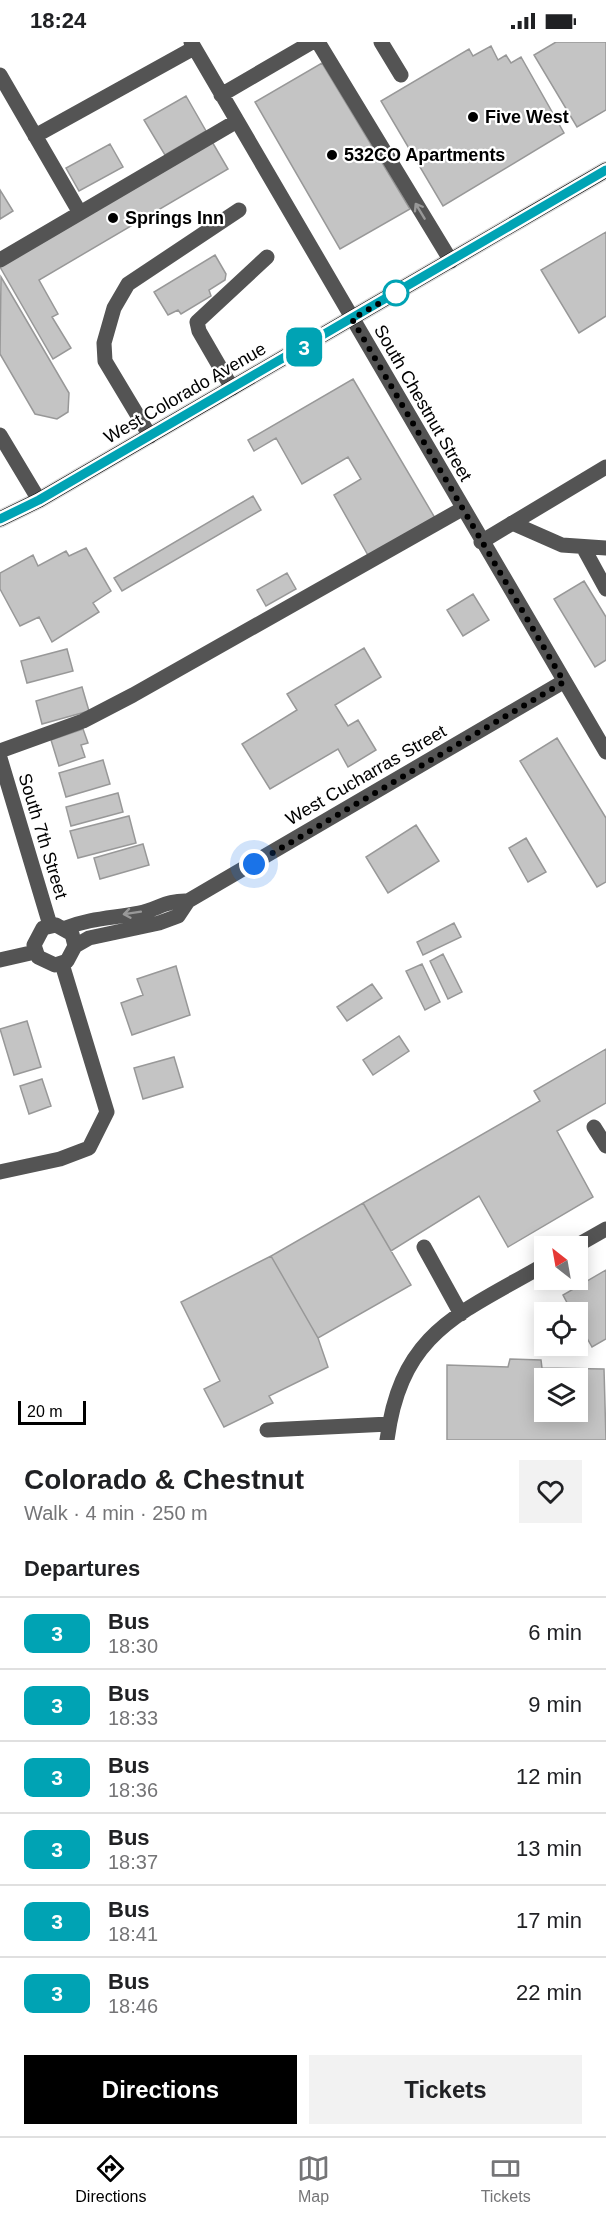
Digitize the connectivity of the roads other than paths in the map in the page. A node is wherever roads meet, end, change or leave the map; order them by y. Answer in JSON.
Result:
{"nodes":[{"id":1,"x":312,"y":42,"type":"edge"},
{"id":2,"x":318,"y":42,"type":"edge"},
{"id":3,"x":381,"y":42,"type":"edge"},
{"id":4,"x":192,"y":45,"type":"edge"},
{"id":5,"x":0,"y":75,"type":"edge"},
{"id":6,"x":401,"y":75,"type":"dead end"},
{"id":7,"x":221,"y":95,"type":"junction"},
{"id":8,"x":237,"y":121,"type":"junction"},
{"id":9,"x":35,"y":136,"type":"junction"},
{"id":10,"x":606,"y":171,"type":"edge"},
{"id":11,"x":239,"y":210,"type":"dead end"},
{"id":12,"x":80,"y":213,"type":"junction"},
{"id":13,"x":267,"y":257,"type":"dead end"},
{"id":14,"x":0,"y":260,"type":"edge"},
{"id":15,"x":451,"y":261,"type":"junction"},
{"id":16,"x":352,"y":319,"type":"junction"},
{"id":17,"x":232,"y":388,"type":"junction"},
{"id":18,"x":0,"y":435,"type":"edge"},
{"id":19,"x":150,"y":436,"type":"junction"},
{"id":20,"x":606,"y":467,"type":"edge"},
{"id":21,"x":39,"y":500,"type":"junction"},
{"id":22,"x":462,"y":509,"type":"junction"},
{"id":23,"x":0,"y":519,"type":"edge"},
{"id":24,"x":512,"y":523,"type":"junction"},
{"id":25,"x":481,"y":542,"type":"junction"},
{"id":26,"x":583,"y":547,"type":"junction"},
{"id":27,"x":606,"y":548,"type":"edge"},
{"id":28,"x":606,"y":589,"type":"edge"},
{"id":29,"x":564,"y":682,"type":"junction"},
{"id":30,"x":0,"y":751,"type":"edge"},
{"id":31,"x":606,"y":752,"type":"edge"},
{"id":32,"x":0,"y":758,"type":"edge"},
{"id":33,"x":188,"y":901,"type":"junction"},
{"id":34,"x":50,"y":925,"type":"junction"},
{"id":35,"x":66,"y":928,"type":"junction"},
{"id":36,"x":75,"y":946,"type":"junction"},
{"id":37,"x":35,"y":952,"type":"junction"},
{"id":38,"x":0,"y":960,"type":"edge"},
{"id":39,"x":62,"y":964,"type":"junction"},
{"id":40,"x":594,"y":1127,"type":"dead end"},
{"id":41,"x":606,"y":1146,"type":"edge"},
{"id":42,"x":0,"y":1172,"type":"edge"},
{"id":43,"x":606,"y":1229,"type":"edge"},
{"id":44,"x":588,"y":1239,"type":"edge"},
{"id":45,"x":424,"y":1247,"type":"dead end"},
{"id":46,"x":534,"y":1271,"type":"edge"},
{"id":47,"x":461,"y":1314,"type":"junction"},
{"id":48,"x":389,"y":1424,"type":"junction"},
{"id":49,"x":267,"y":1430,"type":"dead end"},
{"id":50,"x":387,"y":1440,"type":"edge"}],
"edges":[{"from":1,"to":7,"type":"street"},
{"from":15,"to":2,"type":"street","one_way":true},
{"from":3,"to":6,"type":"street"},
{"from":4,"to":7,"type":"street","name":"South Chestnut Street"},
{"from":4,"to":9,"type":"street"},
{"from":5,"to":9,"type":"street"},
{"from":7,"to":8,"type":"street","name":"South Chestnut Street"},
{"from":8,"to":12,"type":"street"},
{"from":8,"to":16,"type":"street","name":"South Chestnut Street"},
{"from":9,"to":12,"type":"street"},
{"from":10,"to":15,"type":"main road","name":"West Colorado Avenue"},
{"from":11,"to":19,"type":"street"},
{"from":12,"to":14,"type":"street"},
{"from":13,"to":17,"type":"street"},
{"from":15,"to":16,"type":"main road","name":"West Colorado Avenue"},
{"from":16,"to":17,"type":"main road","name":"West Colorado Avenue"},
{"from":16,"to":22,"type":"street","name":"South Chestnut Street"},
{"from":17,"to":19,"type":"main road","name":"West Colorado Avenue"},
{"from":18,"to":21,"type":"street"},
{"from":19,"to":21,"type":"main road","name":"West Colorado Avenue"},
{"from":20,"to":24,"type":"street"},
{"from":21,"to":23,"type":"main road","name":"West Colorado Avenue"},
{"from":22,"to":25,"type":"street","name":"South Chestnut Street"},
{"from":22,"to":30,"type":"street"},
{"from":24,"to":25,"type":"street"},
{"from":24,"to":26,"type":"street"},
{"from":25,"to":29,"type":"street","name":"South Chestnut Street"},
{"from":26,"to":27,"type":"street"},
{"from":26,"to":28,"type":"street"},
{"from":29,"to":31,"type":"street","name":"South Chestnut Street"},
{"from":29,"to":33,"type":"street","name":"West Cucharras Street"},
{"from":32,"to":34,"type":"street","name":"South 7th Street"},
{"from":33,"to":35,"type":"street","name":"West Cucharras Street","one_way":true},
{"from":33,"to":36,"type":"street","name":"West Cucharras Street"},
{"from":34,"to":35,"type":"street","name":"West Cucharras Street"},
{"from":34,"to":37,"type":"street"},
{"from":35,"to":36,"type":"street"},
{"from":36,"to":39,"type":"street"},
{"from":37,"to":38,"type":"street"},
{"from":37,"to":39,"type":"street"},
{"from":39,"to":42,"type":"street"},
{"from":40,"to":41,"type":"street"},
{"from":43,"to":44,"type":"street"},
{"from":45,"to":47,"type":"street"},
{"from":46,"to":47,"type":"street"},
{"from":47,"to":48,"type":"street"},
{"from":48,"to":49,"type":"street"},
{"from":48,"to":50,"type":"street"}]}
